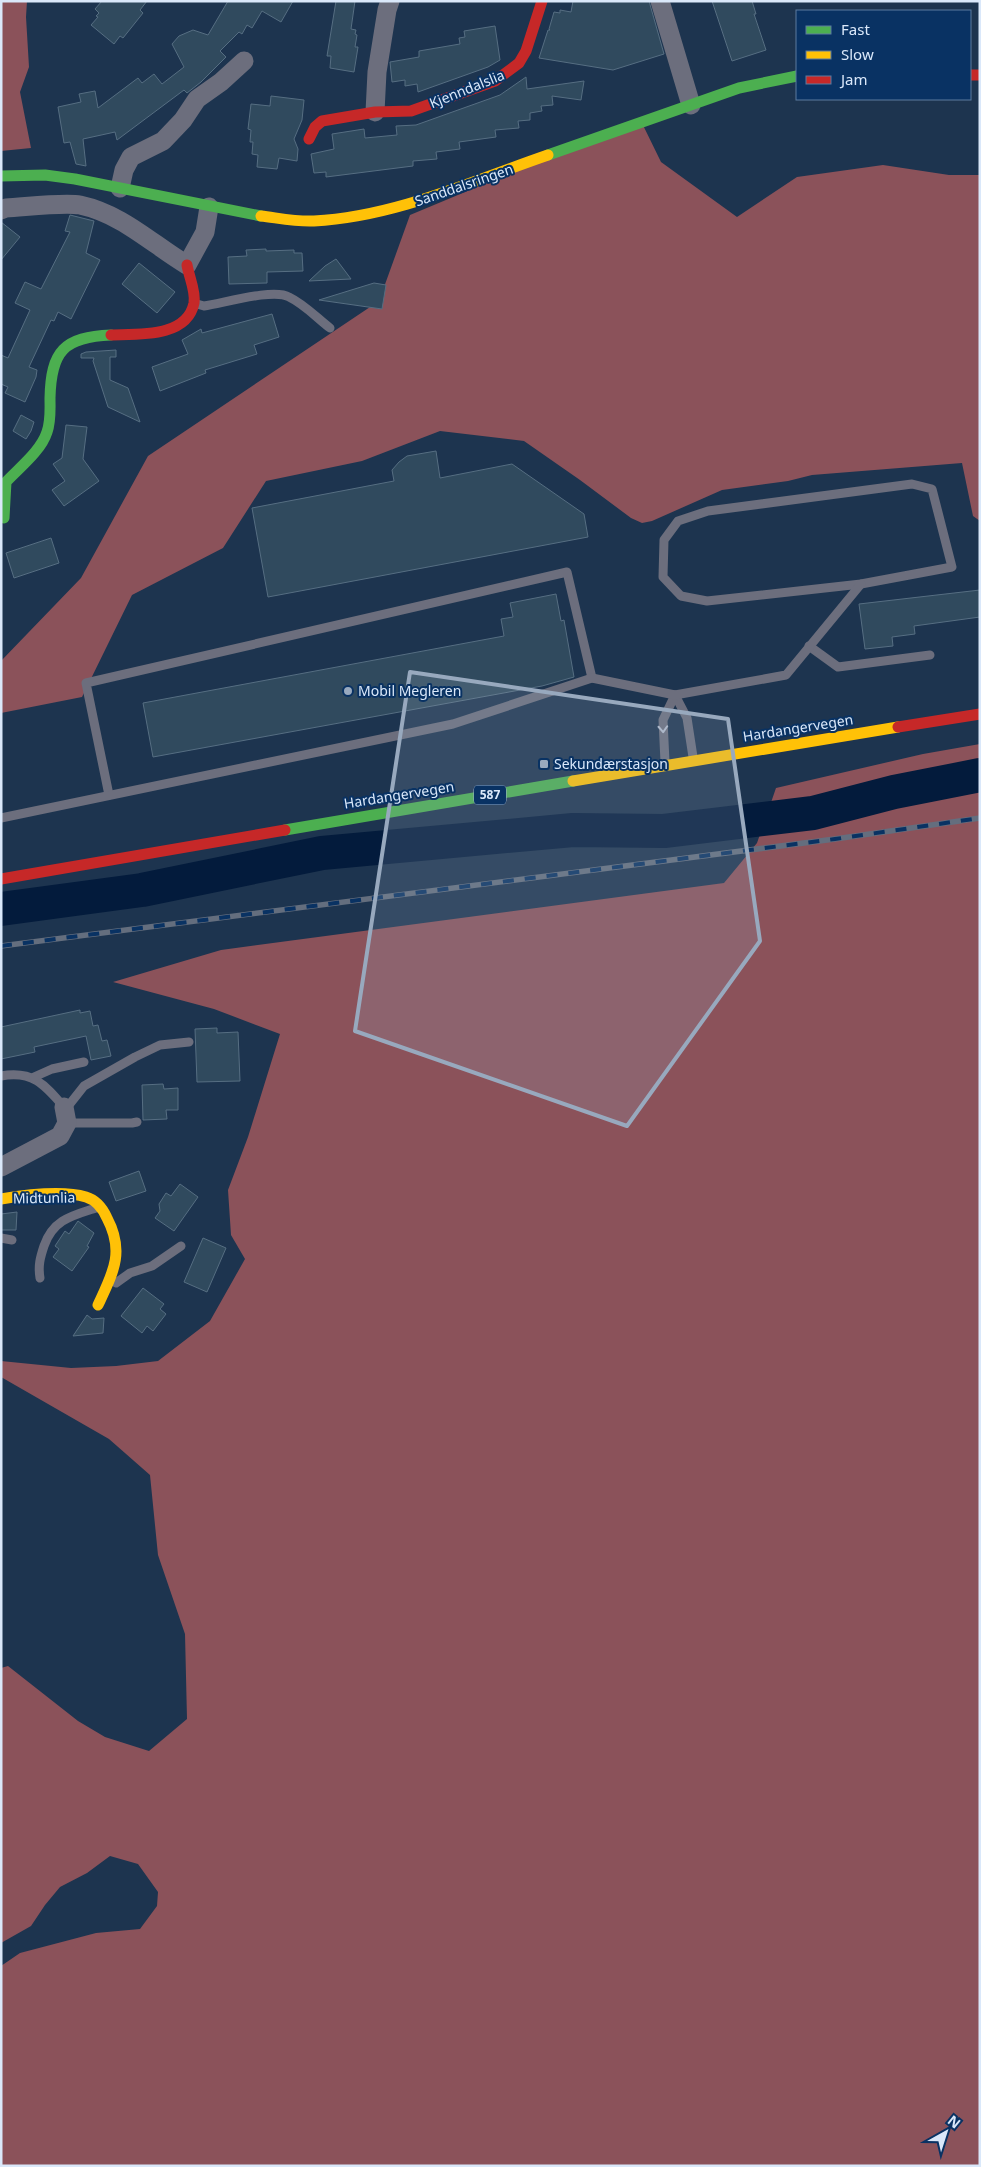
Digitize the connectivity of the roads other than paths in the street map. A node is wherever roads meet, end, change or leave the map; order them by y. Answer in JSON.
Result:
{"nodes":[{"id":1,"x":390,"y":1,"type":"edge"},
{"id":2,"x":542,"y":1,"type":"edge"},
{"id":3,"x":660,"y":1,"type":"edge"},
{"id":4,"x":244,"y":62,"type":"dead end"},
{"id":5,"x":796,"y":76,"type":"edge"},
{"id":6,"x":690,"y":105,"type":"junction"},
{"id":7,"x":376,"y":112,"type":"junction"},
{"id":8,"x":309,"y":139,"type":"dead end"},
{"id":9,"x":4,"y":177,"type":"edge"},
{"id":10,"x":120,"y":188,"type":"junction"},
{"id":11,"x":209,"y":207,"type":"junction"},
{"id":12,"x":1,"y":210,"type":"edge"},
{"id":13,"x":187,"y":265,"type":"junction"},
{"id":14,"x":194,"y":303,"type":"junction"},
{"id":15,"x":330,"y":328,"type":"dead end"},
{"id":16,"x":4,"y":518,"type":"dead end"},
{"id":17,"x":861,"y":584,"type":"junction"},
{"id":18,"x":809,"y":646,"type":"junction"},
{"id":19,"x":930,"y":655,"type":"dead end"},
{"id":20,"x":592,"y":678,"type":"junction"},
{"id":21,"x":675,"y":695,"type":"junction"},
{"id":22,"x":980,"y":714,"type":"edge"},
{"id":23,"x":694,"y":760,"type":"junction"},
{"id":24,"x":665,"y":766,"type":"junction"},
{"id":25,"x":110,"y":795,"type":"junction"},
{"id":26,"x":1,"y":818,"type":"edge"},
{"id":27,"x":1,"y":879,"type":"edge"},
{"id":28,"x":188,"y":1042,"type":"dead end"},
{"id":29,"x":84,"y":1062,"type":"dead end"},
{"id":30,"x":1,"y":1076,"type":"edge"},
{"id":31,"x":34,"y":1077,"type":"junction"},
{"id":32,"x":65,"y":1115,"type":"junction"},
{"id":33,"x":137,"y":1122,"type":"dead end"},
{"id":34,"x":1,"y":1167,"type":"edge"},
{"id":35,"x":1,"y":1199,"type":"edge"},
{"id":36,"x":98,"y":1207,"type":"junction"},
{"id":37,"x":1,"y":1238,"type":"edge"},
{"id":38,"x":12,"y":1240,"type":"dead end"},
{"id":39,"x":180,"y":1246,"type":"dead end"},
{"id":40,"x":40,"y":1278,"type":"dead end"},
{"id":41,"x":108,"y":1283,"type":"junction"},
{"id":42,"x":98,"y":1305,"type":"dead end"}],
"edges":[{"from":1,"to":7,"type":"street"},
{"from":2,"to":7,"type":"main road","name":"Kjenndalslia"},
{"from":3,"to":6,"type":"street"},
{"from":4,"to":10,"type":"street"},
{"from":5,"to":6,"type":"main road","name":"Sanddalsringen"},
{"from":6,"to":11,"type":"main road","name":"Sanddalsringen"},
{"from":7,"to":8,"type":"main road","name":"Kjenndalslia"},
{"from":9,"to":10,"type":"main road","name":"Sanddalsringen"},
{"from":10,"to":11,"type":"main road","name":"Sanddalsringen"},
{"from":11,"to":13,"type":"street"},
{"from":12,"to":13,"type":"street"},
{"from":13,"to":14,"type":"main road"},
{"from":14,"to":15,"type":"lane"},
{"from":14,"to":16,"type":"main road"},
{"from":17,"to":17,"type":"lane"},
{"from":17,"to":18,"type":"lane"},
{"from":18,"to":19,"type":"lane"},
{"from":18,"to":21,"type":"lane"},
{"from":20,"to":21,"type":"lane"},
{"from":20,"to":25,"type":"lane"},
{"from":20,"to":25,"type":"lane"},
{"from":21,"to":23,"type":"lane"},
{"from":21,"to":24,"type":"lane","one_way":true},
{"from":22,"to":23,"type":"main road","name":"Hardangervegen","number":"587"},
{"from":23,"to":24,"type":"main road","name":"Hardangervegen","number":"587"},
{"from":24,"to":27,"type":"main road","name":"Hardangervegen","number":"587"},
{"from":25,"to":26,"type":"lane"},
{"from":28,"to":32,"type":"lane"},
{"from":29,"to":31,"type":"lane"},
{"from":30,"to":31,"type":"lane"},
{"from":31,"to":32,"type":"lane"},
{"from":32,"to":33,"type":"lane"},
{"from":32,"to":34,"type":"street"},
{"from":35,"to":36,"type":"main road","name":"Midtunlia"},
{"from":36,"to":40,"type":"lane","name":"Midtunlia"},
{"from":36,"to":41,"type":"main road"},
{"from":37,"to":38,"type":"lane"},
{"from":39,"to":41,"type":"lane"},
{"from":41,"to":42,"type":"main road"}]}
